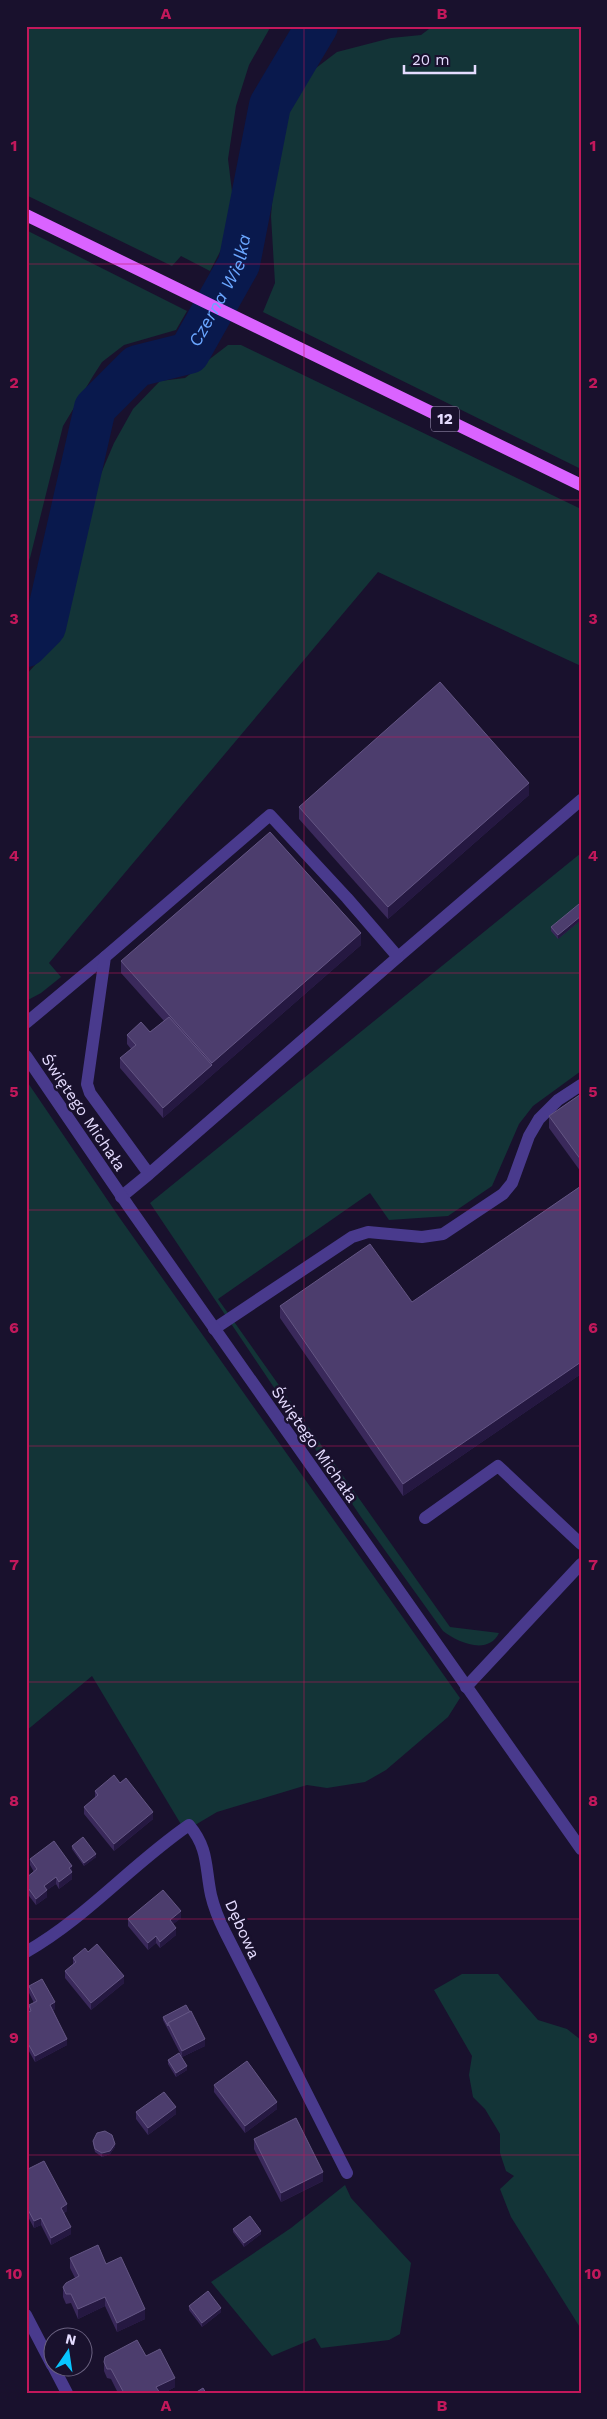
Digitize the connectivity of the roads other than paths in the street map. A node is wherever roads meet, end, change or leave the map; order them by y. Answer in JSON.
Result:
{"nodes":[{"id":1,"x":26,"y":215,"type":"edge"},
{"id":2,"x":581,"y":485,"type":"edge"},
{"id":3,"x":581,"y":800,"type":"edge"},
{"id":4,"x":398,"y":957,"type":"junction"},
{"id":5,"x":105,"y":958,"type":"junction"},
{"id":6,"x":26,"y":1022,"type":"edge"},
{"id":7,"x":26,"y":1056,"type":"edge"},
{"id":8,"x":581,"y":1085,"type":"edge"},
{"id":9,"x":149,"y":1174,"type":"junction"},
{"id":10,"x":121,"y":1197,"type":"junction"},
{"id":11,"x":214,"y":1329,"type":"junction"},
{"id":12,"x":425,"y":1518,"type":"dead end"},
{"id":13,"x":581,"y":1544,"type":"edge"},
{"id":14,"x":581,"y":1564,"type":"edge"},
{"id":15,"x":466,"y":1687,"type":"junction"},
{"id":16,"x":581,"y":1849,"type":"edge"},
{"id":17,"x":26,"y":1952,"type":"edge"},
{"id":18,"x":347,"y":2173,"type":"dead end"},
{"id":19,"x":26,"y":2315,"type":"edge"},
{"id":20,"x":42,"y":2345,"type":"edge"},
{"id":21,"x":58,"y":2376,"type":"edge"},
{"id":22,"x":67,"y":2393,"type":"edge"}],
"edges":[{"from":1,"to":2,"type":"main road","number":"12"},
{"from":3,"to":4,"type":"street"},
{"from":4,"to":5,"type":"street"},
{"from":4,"to":9,"type":"street"},
{"from":5,"to":6,"type":"street"},
{"from":5,"to":9,"type":"street"},
{"from":7,"to":10,"type":"street","name":"Świętego Michała"},
{"from":8,"to":11,"type":"street"},
{"from":9,"to":10,"type":"street"},
{"from":10,"to":11,"type":"street","name":"Świętego Michała"},
{"from":11,"to":15,"type":"street","name":"Świętego Michała"},
{"from":12,"to":13,"type":"street"},
{"from":14,"to":15,"type":"street"},
{"from":15,"to":16,"type":"street","name":"Świętego Michała"},
{"from":17,"to":18,"type":"street","name":"Dębowa"},
{"from":19,"to":20,"type":"street"},
{"from":21,"to":22,"type":"street"}]}
